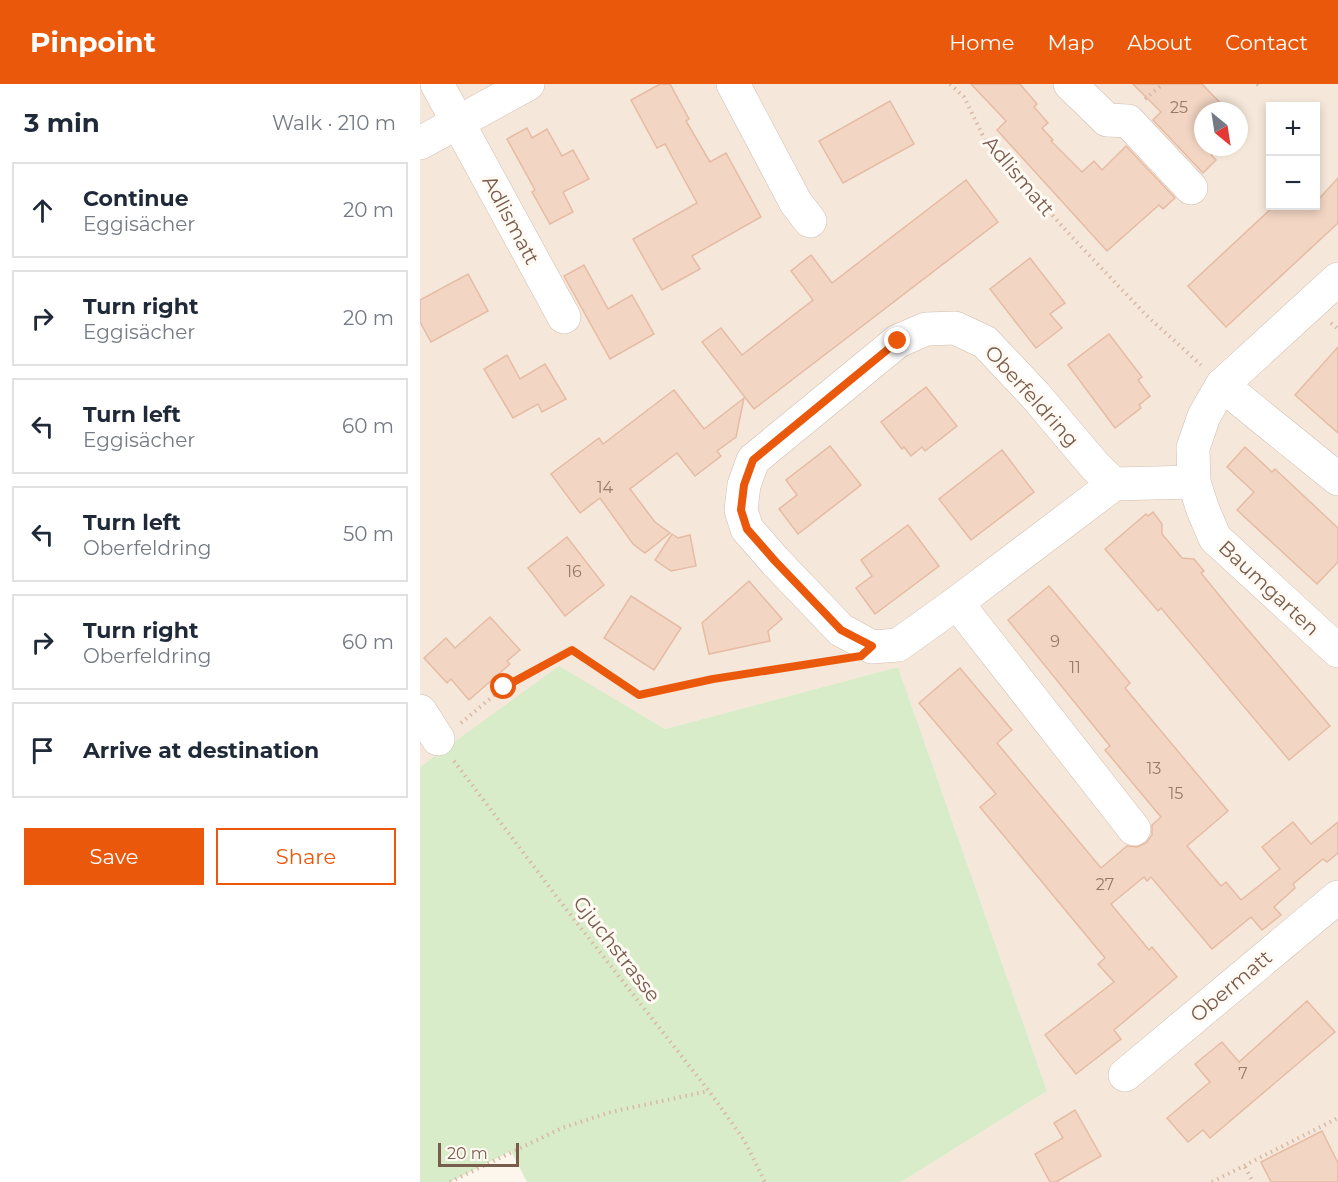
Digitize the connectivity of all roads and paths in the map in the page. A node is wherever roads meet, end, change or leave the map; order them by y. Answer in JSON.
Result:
{"nodes":[{"id":1,"x":437,"y":84,"type":"edge"},
{"id":2,"x":528,"y":84,"type":"edge"},
{"id":3,"x":733,"y":84,"type":"edge"},
{"id":4,"x":950,"y":84,"type":"edge"},
{"id":5,"x":1070,"y":84,"type":"edge"},
{"id":6,"x":459,"y":122,"type":"junction"},
{"id":7,"x":420,"y":143,"type":"edge"},
{"id":8,"x":1191,"y":188,"type":"dead end"},
{"id":9,"x":810,"y":221,"type":"dead end"},
{"id":10,"x":1338,"y":279,"type":"edge"},
{"id":11,"x":564,"y":317,"type":"dead end"},
{"id":12,"x":1214,"y":377,"type":"junction"},
{"id":13,"x":1338,"y":479,"type":"edge"},
{"id":14,"x":1194,"y":482,"type":"junction"},
{"id":15,"x":1114,"y":484,"type":"junction"},
{"id":16,"x":958,"y":602,"type":"junction"},
{"id":17,"x":872,"y":646,"type":"junction"},
{"id":18,"x":1338,"y":651,"type":"edge"},
{"id":19,"x":420,"y":711,"type":"edge"},
{"id":20,"x":438,"y":738,"type":"junction"},
{"id":21,"x":1134,"y":829,"type":"dead end"},
{"id":22,"x":1338,"y":897,"type":"edge"},
{"id":23,"x":1125,"y":1075,"type":"dead end"},
{"id":24,"x":709,"y":1091,"type":"junction"},
{"id":25,"x":1338,"y":1118,"type":"edge"},
{"id":26,"x":1245,"y":1166,"type":"junction"},
{"id":27,"x":450,"y":1182,"type":"edge"},
{"id":28,"x":765,"y":1182,"type":"edge"},
{"id":29,"x":1212,"y":1182,"type":"edge"},
{"id":30,"x":1253,"y":1182,"type":"edge"}],
"edges":[{"from":1,"to":6,"type":"street","name":"Adlismatt"},
{"from":2,"to":6,"type":"street"},
{"from":3,"to":9,"type":"street"},
{"from":4,"to":12,"type":"path","name":"Adlismatt"},
{"from":5,"to":8,"type":"street"},
{"from":6,"to":7,"type":"street"},
{"from":6,"to":11,"type":"street","name":"Adlismatt"},
{"from":10,"to":12,"type":"street","name":"Baumgarten"},
{"from":12,"to":13,"type":"street"},
{"from":12,"to":14,"type":"street","name":"Baumgarten"},
{"from":14,"to":15,"type":"street"},
{"from":14,"to":18,"type":"street","name":"Baumgarten"},
{"from":15,"to":16,"type":"street"},
{"from":15,"to":17,"type":"street","name":"Oberfeldring"},
{"from":16,"to":17,"type":"street"},
{"from":16,"to":21,"type":"street"},
{"from":17,"to":20,"type":"path"},
{"from":19,"to":20,"type":"street"},
{"from":20,"to":24,"type":"path","name":"Gjuchstrasse"},
{"from":22,"to":23,"type":"street","name":"Obermatt"},
{"from":24,"to":27,"type":"path"},
{"from":24,"to":28,"type":"path","name":"Gjuchstrasse"},
{"from":25,"to":26,"type":"path"},
{"from":26,"to":29,"type":"path"},
{"from":26,"to":30,"type":"path"}]}
